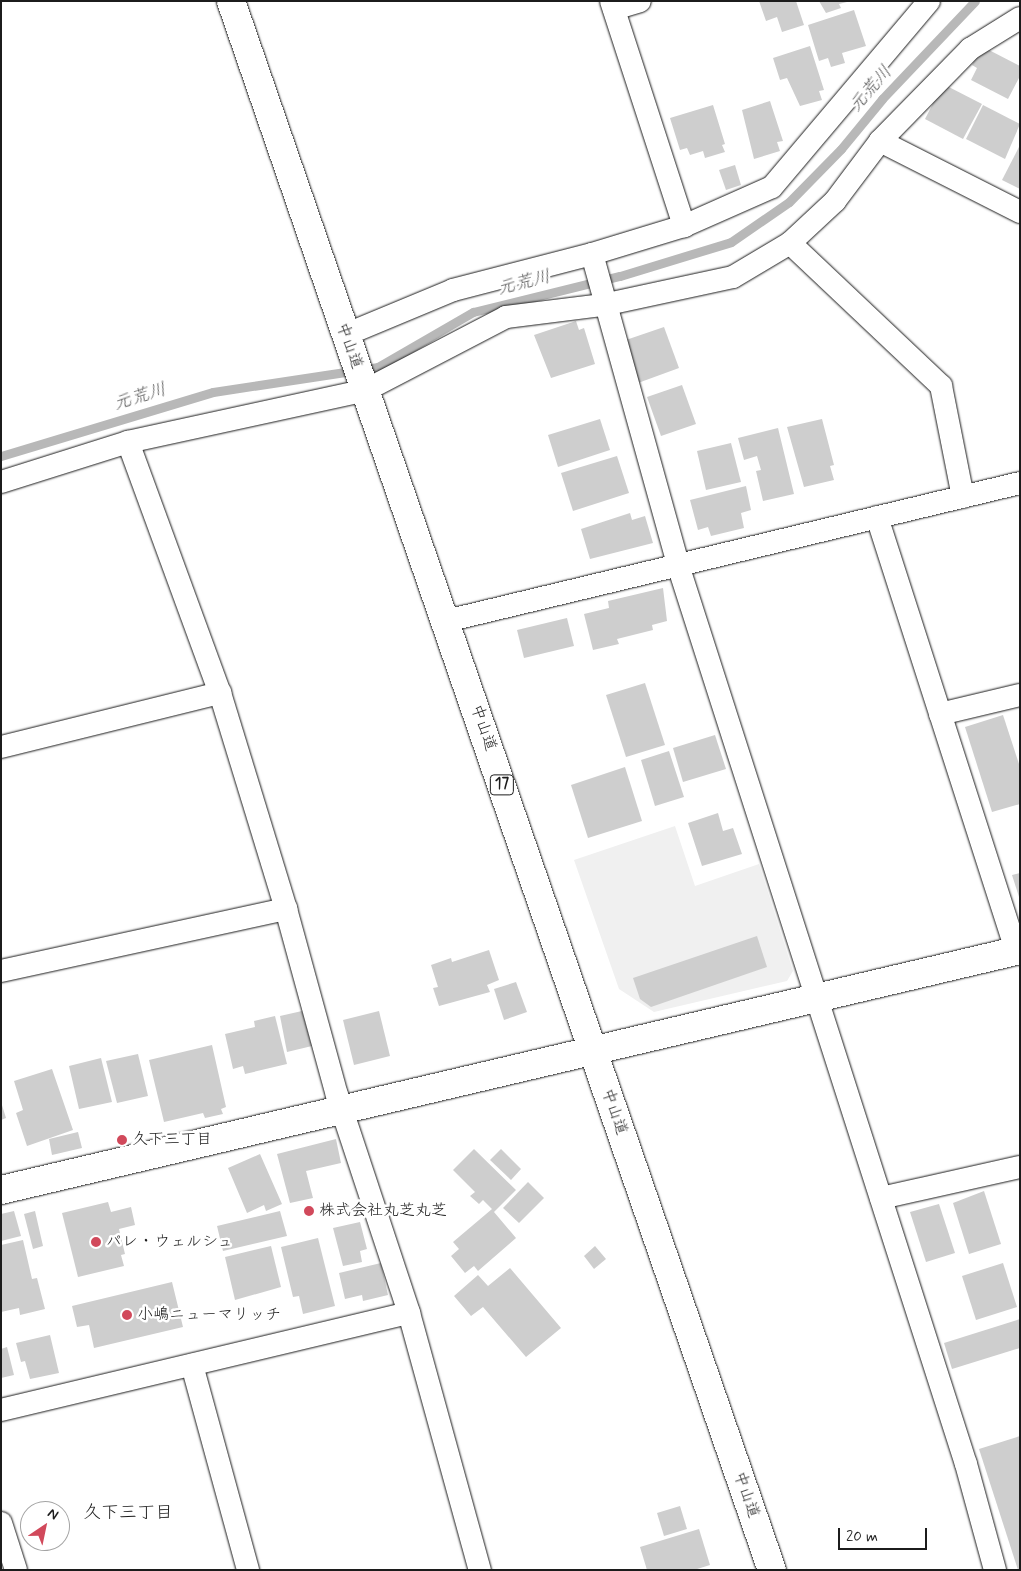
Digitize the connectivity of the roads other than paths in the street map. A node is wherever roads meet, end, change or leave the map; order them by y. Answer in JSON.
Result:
{"nodes":[{"id":1,"x":232,"y":1,"type":"edge"},
{"id":2,"x":640,"y":1,"type":"edge"},
{"id":3,"x":929,"y":1,"type":"edge"},
{"id":4,"x":613,"y":5,"type":"edge"},
{"id":5,"x":1020,"y":18,"type":"edge"},
{"id":6,"x":880,"y":141,"type":"junction"},
{"id":7,"x":1020,"y":212,"type":"edge"},
{"id":8,"x":684,"y":226,"type":"junction"},
{"id":9,"x":790,"y":242,"type":"junction"},
{"id":10,"x":592,"y":254,"type":"junction"},
{"id":11,"x":604,"y":304,"type":"junction"},
{"id":12,"x":345,"y":335,"type":"junction"},
{"id":13,"x":366,"y":390,"type":"junction"},
{"id":14,"x":128,"y":442,"type":"junction"},
{"id":15,"x":1,"y":482,"type":"edge"},
{"id":16,"x":1020,"y":483,"type":"edge"},
{"id":17,"x":963,"y":497,"type":"junction"},
{"id":18,"x":877,"y":517,"type":"junction"},
{"id":19,"x":678,"y":565,"type":"junction"},
{"id":20,"x":446,"y":621,"type":"junction"},
{"id":21,"x":220,"y":693,"type":"junction"},
{"id":22,"x":1020,"y":695,"type":"edge"},
{"id":23,"x":940,"y":714,"type":"junction"},
{"id":24,"x":1,"y":747,"type":"edge"},
{"id":25,"x":286,"y":909,"type":"junction"},
{"id":26,"x":1018,"y":950,"type":"edge"},
{"id":27,"x":1,"y":971,"type":"edge"},
{"id":28,"x":817,"y":998,"type":"junction"},
{"id":29,"x":593,"y":1049,"type":"junction"},
{"id":30,"x":341,"y":1109,"type":"junction"},
{"id":31,"x":1020,"y":1167,"type":"edge"},
{"id":32,"x":1,"y":1190,"type":"edge"},
{"id":33,"x":881,"y":1198,"type":"junction"},
{"id":34,"x":409,"y":1313,"type":"junction"},
{"id":35,"x":192,"y":1365,"type":"junction"},
{"id":36,"x":1,"y":1410,"type":"edge"},
{"id":37,"x":1,"y":1523,"type":"edge"},
{"id":38,"x":16,"y":1570,"type":"edge"},
{"id":39,"x":248,"y":1570,"type":"edge"},
{"id":40,"x":480,"y":1570,"type":"edge"},
{"id":41,"x":772,"y":1570,"type":"edge"},
{"id":42,"x":996,"y":1570,"type":"edge"}],
"edges":[{"from":1,"to":12,"type":"main road","name":"中山道","number":"17"},
{"from":2,"to":4,"type":"street"},
{"from":3,"to":8,"type":"street"},
{"from":4,"to":8,"type":"street"},
{"from":5,"to":6,"type":"street"},
{"from":6,"to":7,"type":"street"},
{"from":6,"to":9,"type":"street"},
{"from":8,"to":10,"type":"street"},
{"from":9,"to":11,"type":"street"},
{"from":9,"to":17,"type":"street"},
{"from":10,"to":11,"type":"street"},
{"from":10,"to":12,"type":"street"},
{"from":11,"to":13,"type":"street"},
{"from":11,"to":19,"type":"street"},
{"from":12,"to":13,"type":"main road","name":"中山道","number":"17"},
{"from":13,"to":14,"type":"street"},
{"from":13,"to":20,"type":"main road","name":"中山道","number":"17"},
{"from":14,"to":15,"type":"street"},
{"from":14,"to":21,"type":"street"},
{"from":16,"to":17,"type":"street"},
{"from":17,"to":18,"type":"street"},
{"from":18,"to":19,"type":"street"},
{"from":18,"to":23,"type":"street"},
{"from":19,"to":20,"type":"street"},
{"from":19,"to":28,"type":"street"},
{"from":20,"to":29,"type":"main road","name":"中山道","number":"17"},
{"from":21,"to":24,"type":"street"},
{"from":21,"to":25,"type":"street"},
{"from":22,"to":23,"type":"street"},
{"from":23,"to":26,"type":"street"},
{"from":25,"to":27,"type":"street"},
{"from":25,"to":30,"type":"street"},
{"from":26,"to":28,"type":"main road"},
{"from":28,"to":29,"type":"main road"},
{"from":28,"to":33,"type":"street"},
{"from":29,"to":30,"type":"main road"},
{"from":29,"to":41,"type":"main road","name":"中山道","number":"17"},
{"from":30,"to":32,"type":"main road"},
{"from":30,"to":34,"type":"street"},
{"from":31,"to":33,"type":"street"},
{"from":33,"to":42,"type":"street"},
{"from":34,"to":35,"type":"street"},
{"from":34,"to":40,"type":"street"},
{"from":35,"to":36,"type":"street"},
{"from":35,"to":39,"type":"street"},
{"from":37,"to":38,"type":"street"}]}
